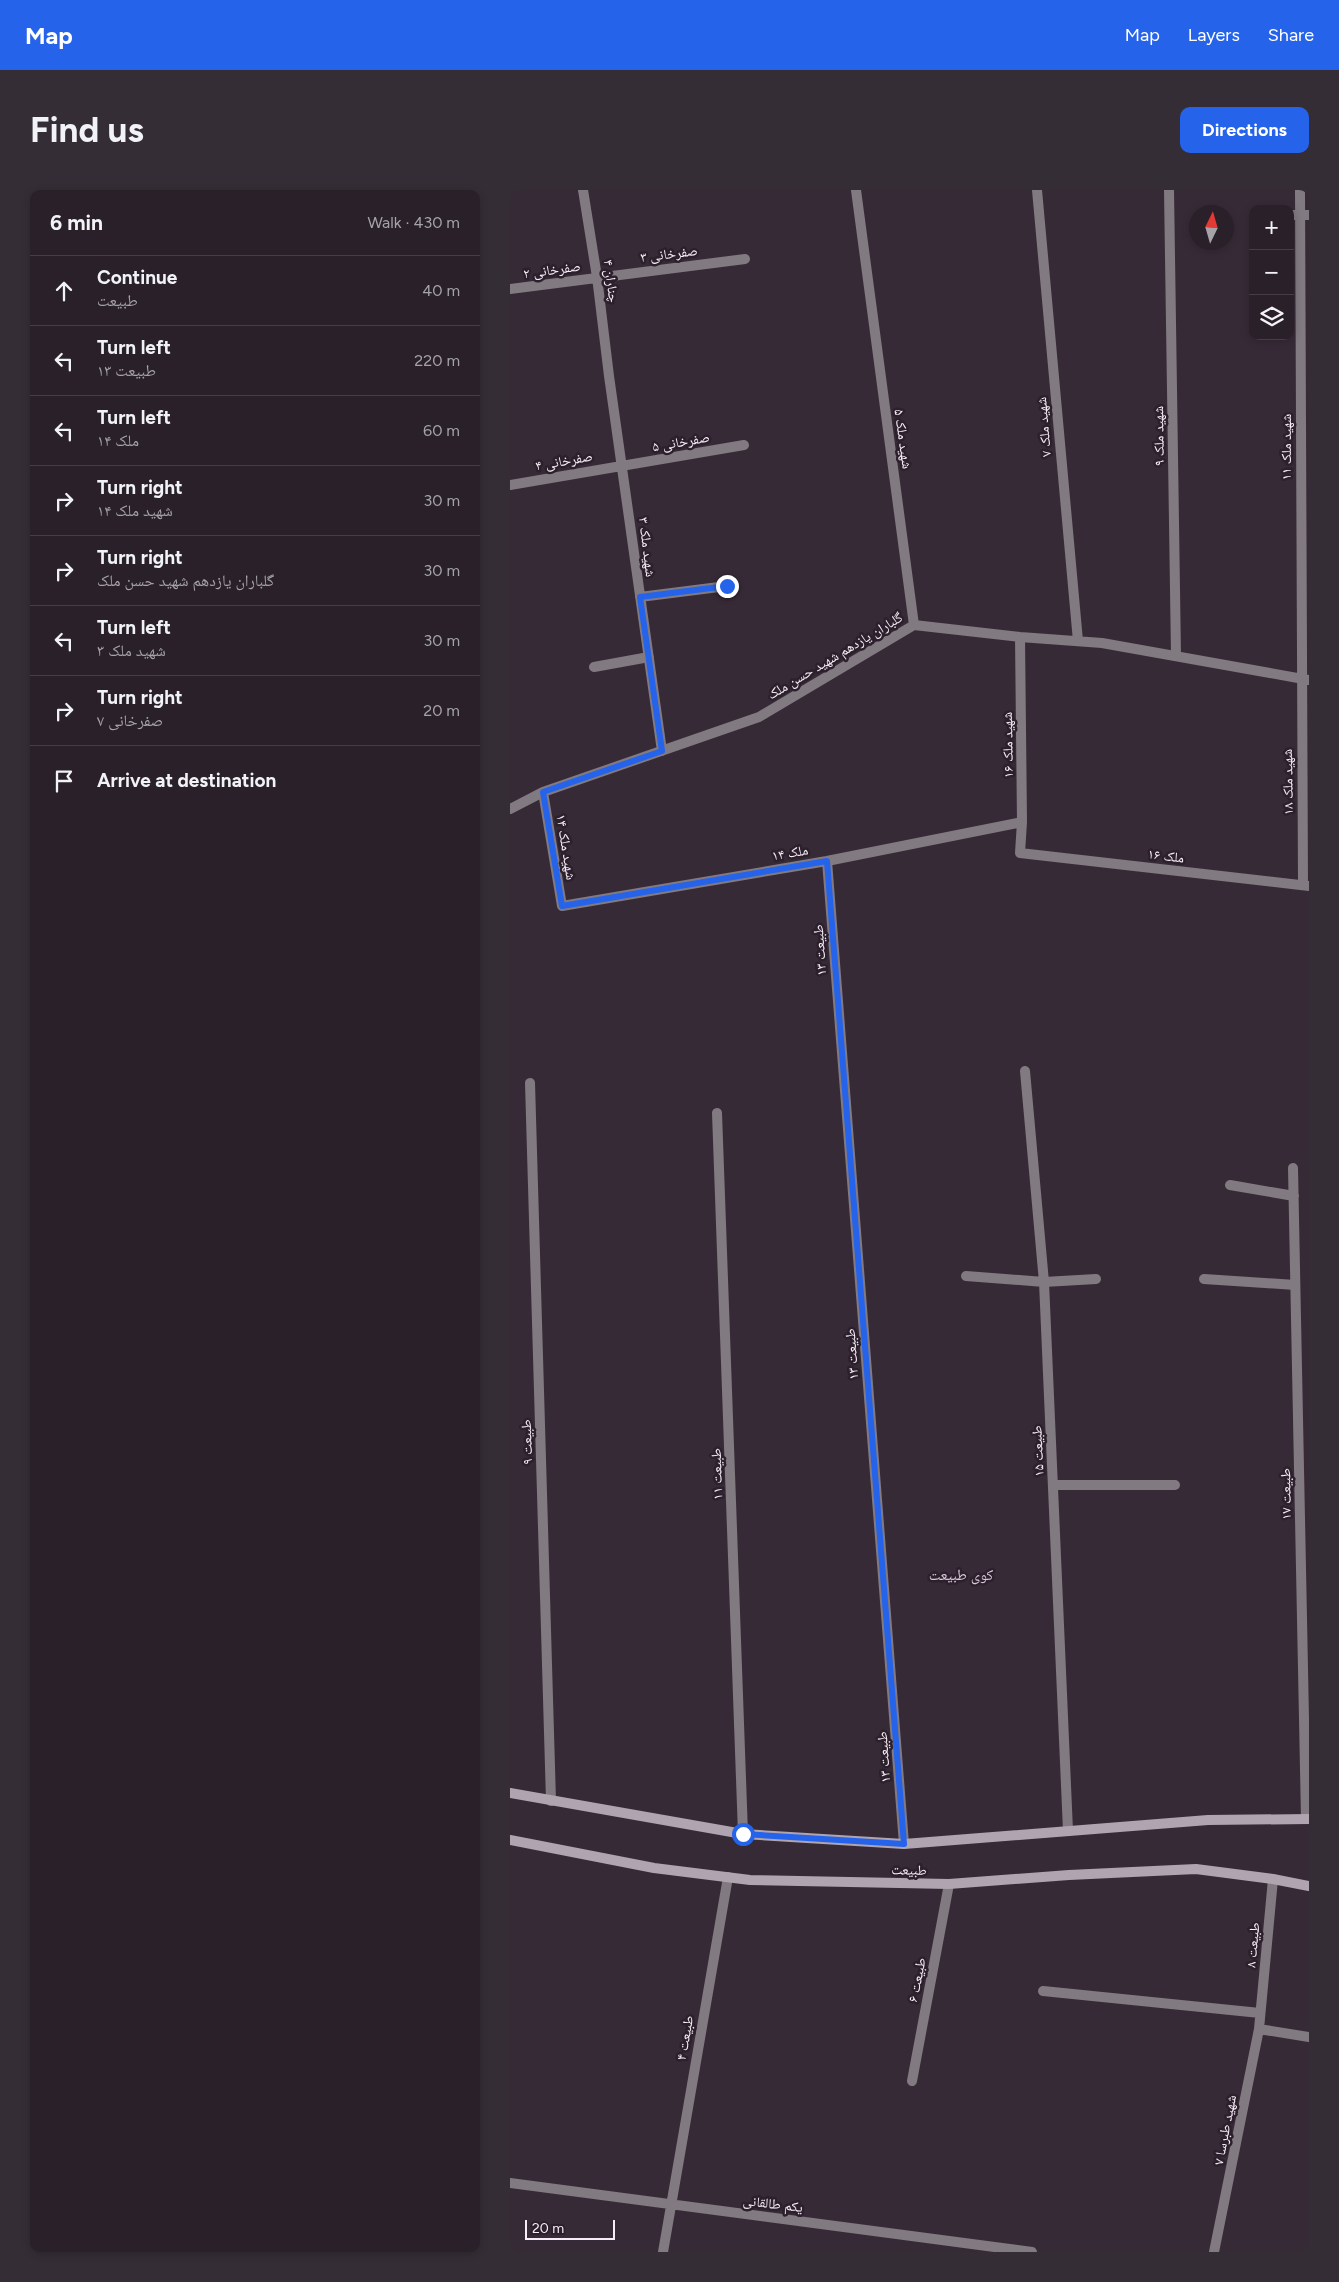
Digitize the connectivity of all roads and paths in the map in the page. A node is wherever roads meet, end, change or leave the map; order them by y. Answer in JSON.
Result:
{"nodes":[{"id":1,"x":583,"y":190,"type":"edge"},
{"id":2,"x":856,"y":190,"type":"edge"},
{"id":3,"x":1036,"y":190,"type":"edge"},
{"id":4,"x":1169,"y":190,"type":"edge"},
{"id":5,"x":1300,"y":190,"type":"edge"},
{"id":6,"x":1300,"y":215,"type":"edge"},
{"id":7,"x":745,"y":259,"type":"dead end"},
{"id":8,"x":597,"y":277,"type":"junction"},
{"id":9,"x":510,"y":289,"type":"edge"},
{"id":10,"x":608,"y":376,"type":"joint"},
{"id":11,"x":744,"y":445,"type":"dead end"},
{"id":12,"x":623,"y":465,"type":"junction"},
{"id":13,"x":510,"y":485,"type":"edge"},
{"id":14,"x":727,"y":586,"type":"dead end"},
{"id":15,"x":640,"y":597,"type":"junction"},
{"id":16,"x":914,"y":625,"type":"junction"},
{"id":17,"x":1020,"y":637,"type":"junction"},
{"id":18,"x":1078,"y":641,"type":"junction"},
{"id":19,"x":1176,"y":656,"type":"junction"},
{"id":20,"x":649,"y":657,"type":"junction"},
{"id":21,"x":594,"y":667,"type":"dead end"},
{"id":22,"x":1305,"y":679,"type":"edge"},
{"id":23,"x":662,"y":751,"type":"junction"},
{"id":24,"x":543,"y":792,"type":"junction"},
{"id":25,"x":510,"y":809,"type":"edge"},
{"id":26,"x":1022,"y":822,"type":"junction"},
{"id":27,"x":1020,"y":853,"type":"joint"},
{"id":28,"x":827,"y":861,"type":"junction"},
{"id":29,"x":1306,"y":886,"type":"edge"},
{"id":30,"x":562,"y":906,"type":"joint"},
{"id":31,"x":1025,"y":1071,"type":"dead end"},
{"id":32,"x":530,"y":1083,"type":"dead end"},
{"id":33,"x":717,"y":1113,"type":"dead end"},
{"id":34,"x":1293,"y":1168,"type":"dead end"},
{"id":35,"x":1230,"y":1185,"type":"dead end"},
{"id":36,"x":1294,"y":1196,"type":"junction"},
{"id":37,"x":966,"y":1276,"type":"dead end"},
{"id":38,"x":1096,"y":1279,"type":"dead end"},
{"id":39,"x":1204,"y":1279,"type":"dead end"},
{"id":40,"x":1044,"y":1282,"type":"junction"},
{"id":41,"x":1295,"y":1285,"type":"junction"},
{"id":42,"x":1176,"y":1484,"type":"dead end"},
{"id":43,"x":1053,"y":1485,"type":"junction"},
{"id":44,"x":510,"y":1793,"type":"edge"},
{"id":45,"x":551,"y":1801,"type":"junction"},
{"id":46,"x":1307,"y":1819,"type":"edge"},
{"id":47,"x":1068,"y":1830,"type":"junction"},
{"id":48,"x":743,"y":1834,"type":"junction"},
{"id":49,"x":510,"y":1840,"type":"edge"},
{"id":50,"x":904,"y":1844,"type":"junction"},
{"id":51,"x":728,"y":1877,"type":"junction"},
{"id":52,"x":1273,"y":1879,"type":"junction"},
{"id":53,"x":949,"y":1884,"type":"junction"},
{"id":54,"x":1309,"y":1886,"type":"edge"},
{"id":55,"x":1043,"y":1991,"type":"dead end"},
{"id":56,"x":1260,"y":2013,"type":"junction"},
{"id":57,"x":1259,"y":2029,"type":"junction"},
{"id":58,"x":1309,"y":2037,"type":"edge"},
{"id":59,"x":912,"y":2081,"type":"dead end"},
{"id":60,"x":510,"y":2183,"type":"edge"},
{"id":61,"x":670,"y":2204,"type":"junction"},
{"id":62,"x":663,"y":2252,"type":"edge"},
{"id":63,"x":1032,"y":2252,"type":"edge"},
{"id":64,"x":1214,"y":2252,"type":"edge"}],
"edges":[{"from":1,"to":8,"type":"street","name":"۴ چناران"},
{"from":2,"to":16,"type":"street","name":"شهید ملک ۵"},
{"from":3,"to":18,"type":"street","name":"شهید ملک ۷"},
{"from":4,"to":19,"type":"street","name":"شهید ملک ۹"},
{"from":5,"to":6,"type":"street","name":"شهید ملک ۱۱"},
{"from":6,"to":22,"type":"street","name":"شهید ملک ۱۱"},
{"from":7,"to":8,"type":"street","name":"صفرخانی ۳"},
{"from":8,"to":9,"type":"street","name":"صفرخانی ۲"},
{"from":8,"to":10,"type":"street","name":"۴ چناران"},
{"from":10,"to":12,"type":"street","name":"۳ شهید ملک"},
{"from":11,"to":12,"type":"street","name":"صفرخانی ۵"},
{"from":12,"to":13,"type":"street","name":"صفرخانی ۴"},
{"from":12,"to":15,"type":"street","name":"۳ شهید ملک"},
{"from":14,"to":15,"type":"street"},
{"from":15,"to":20,"type":"street","name":"۳ شهید ملک"},
{"from":16,"to":17,"type":"street","name":"گلباران یازدهم شهید حسن ملک"},
{"from":16,"to":23,"type":"street","name":"گلباران یازدهم شهید حسن ملک"},
{"from":17,"to":18,"type":"street","name":"گلباران یازدهم شهید حسن ملک"},
{"from":17,"to":26,"type":"street","name":"شهید ملک ۱۶"},
{"from":18,"to":19,"type":"street","name":"گلباران یازدهم شهید حسن ملک"},
{"from":19,"to":22,"type":"street","name":"گلباران یازدهم شهید حسن ملک"},
{"from":20,"to":21,"type":"street"},
{"from":20,"to":23,"type":"street","name":"۳ شهید ملک"},
{"from":22,"to":29,"type":"street","name":"شهید ملک ۱۸"},
{"from":23,"to":24,"type":"street","name":"گلباران یازدهم شهید حسن ملک"},
{"from":24,"to":25,"type":"street","name":"گلباران یازدهم شهید حسن ملک"},
{"from":24,"to":30,"type":"street","name":"۱۴ شهید ملک"},
{"from":26,"to":27,"type":"street","name":"شهید ملک ۱۶"},
{"from":26,"to":28,"type":"street","name":"ملک ۱۴"},
{"from":27,"to":29,"type":"street","name":"ملک ۱۶"},
{"from":28,"to":30,"type":"street","name":"ملک ۱۴"},
{"from":28,"to":50,"type":"street","name":"طبیعت ۱۳"},
{"from":31,"to":40,"type":"street","name":"طبیعت ۱۵"},
{"from":32,"to":45,"type":"street","name":"طبیعت ۹"},
{"from":33,"to":48,"type":"street","name":"طبیعت ۱۱"},
{"from":34,"to":36,"type":"street","name":"طبیعت ۱۷"},
{"from":35,"to":36,"type":"street"},
{"from":36,"to":41,"type":"street","name":"طبیعت ۱۷"},
{"from":37,"to":40,"type":"street"},
{"from":38,"to":40,"type":"street"},
{"from":39,"to":41,"type":"street"},
{"from":40,"to":43,"type":"street","name":"طبیعت ۱۵"},
{"from":41,"to":46,"type":"street","name":"طبیعت ۱۷"},
{"from":42,"to":43,"type":"street"},
{"from":43,"to":47,"type":"street","name":"طبیعت ۱۵"},
{"from":44,"to":45,"type":"street","name":"طبیعت"},
{"from":45,"to":48,"type":"street","name":"طبیعت"},
{"from":46,"to":47,"type":"street","name":"طبیعت"},
{"from":47,"to":50,"type":"street","name":"طبیعت"},
{"from":48,"to":50,"type":"street","name":"طبیعت"},
{"from":49,"to":51,"type":"street","name":"طبیعت"},
{"from":51,"to":53,"type":"street","name":"طبیعت"},
{"from":51,"to":61,"type":"street","name":"۴ طبیعت"},
{"from":52,"to":53,"type":"street","name":"طبیعت"},
{"from":52,"to":54,"type":"street","name":"طبیعت"},
{"from":52,"to":56,"type":"street","name":"۸ طبیعت"},
{"from":53,"to":59,"type":"street","name":"۶ طبیعت"},
{"from":55,"to":56,"type":"street"},
{"from":56,"to":57,"type":"street","name":"۷ شهید طبرسا"},
{"from":57,"to":58,"type":"street"},
{"from":57,"to":64,"type":"street","name":"۷ شهید طبرسا"},
{"from":60,"to":61,"type":"street","name":"یکم طالقانی"},
{"from":61,"to":62,"type":"street","name":"۴ طبیعت"},
{"from":61,"to":63,"type":"street","name":"یکم طالقانی"}]}
